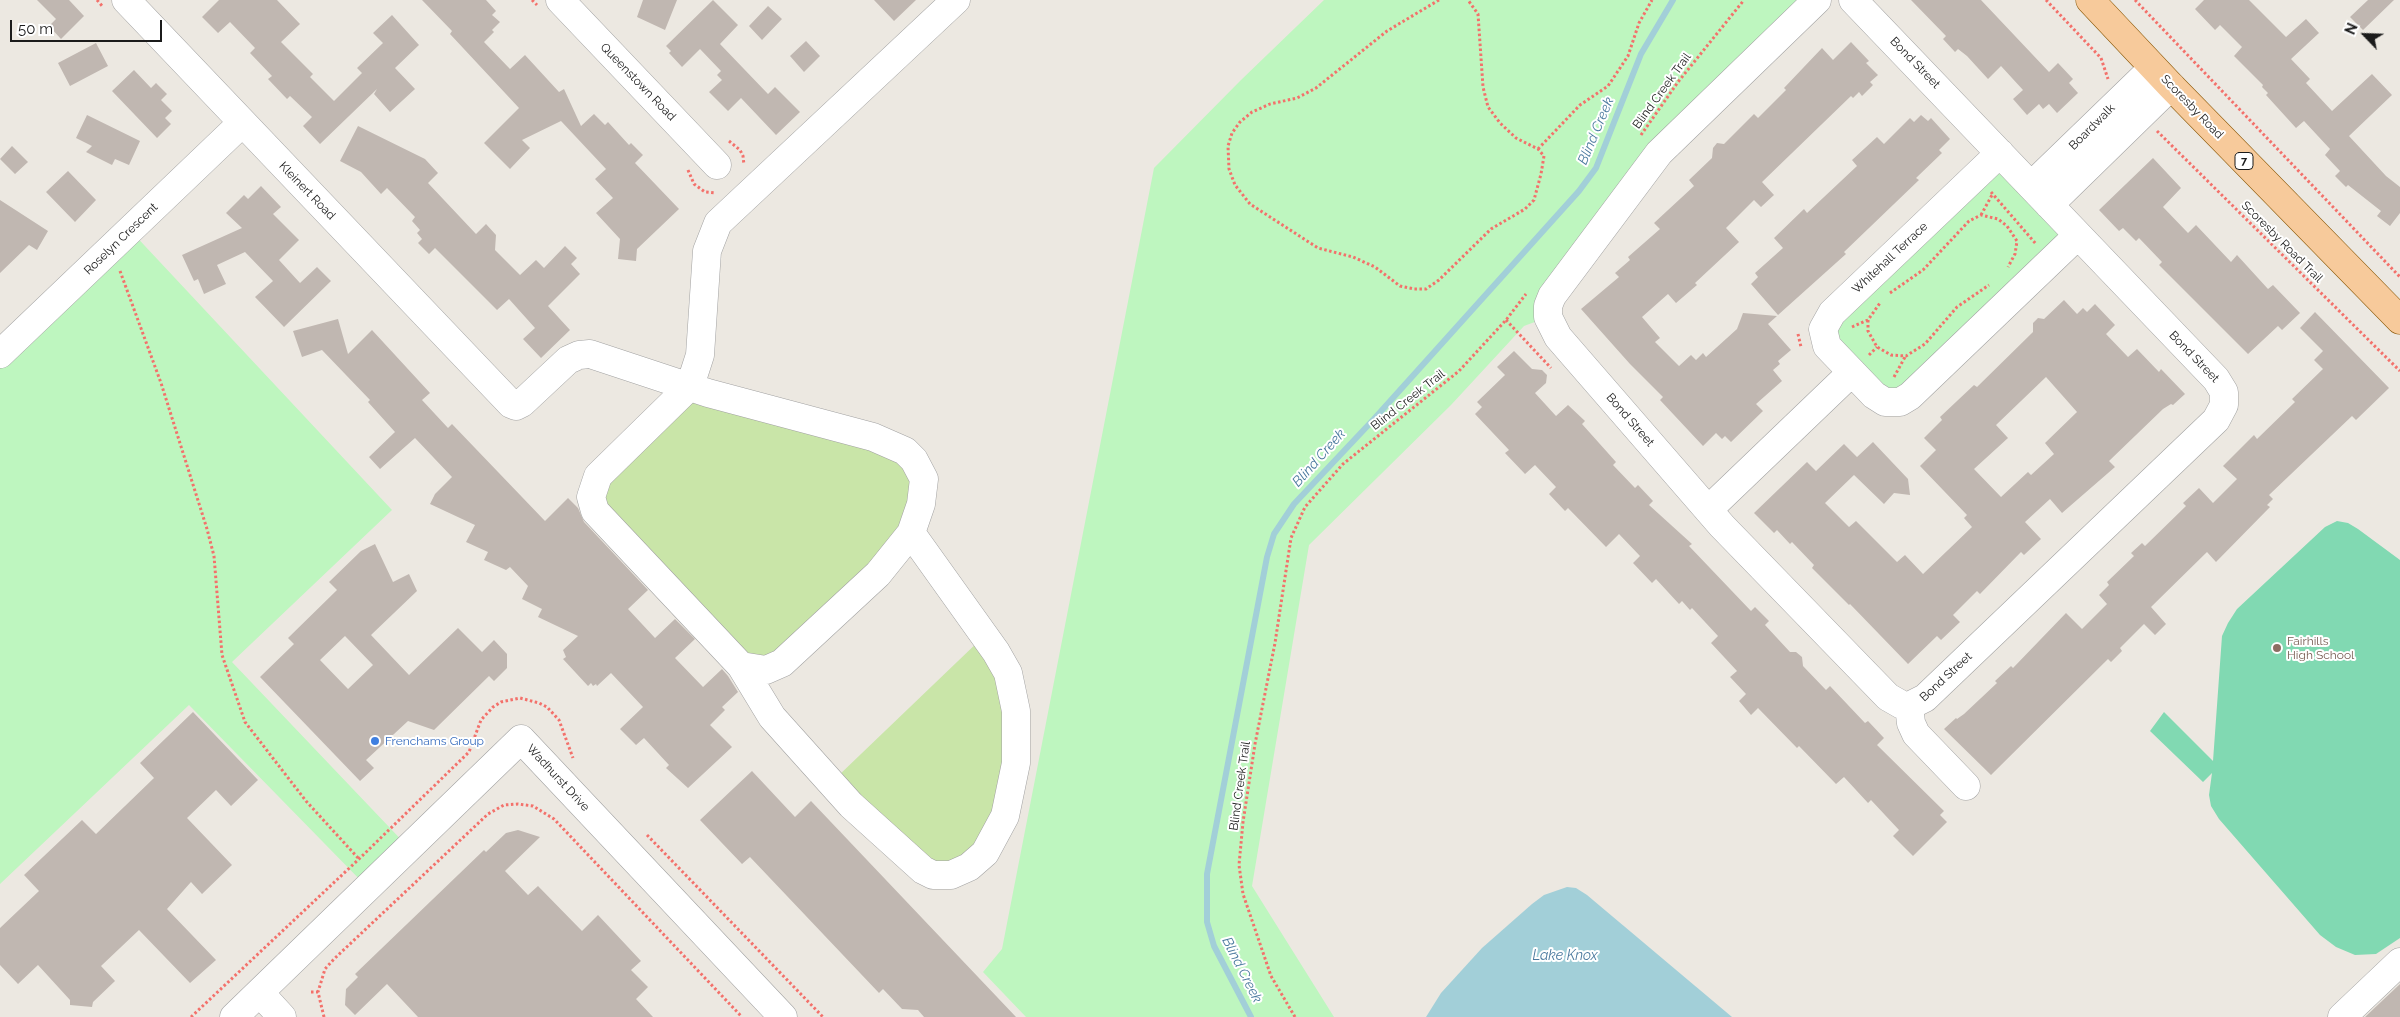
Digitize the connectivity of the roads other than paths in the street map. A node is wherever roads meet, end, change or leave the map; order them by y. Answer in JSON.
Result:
{"nodes":[{"id":1,"x":126,"y":0,"type":"edge"},
{"id":2,"x":560,"y":0,"type":"edge"},
{"id":3,"x":956,"y":0,"type":"edge"},
{"id":4,"x":1818,"y":0,"type":"edge"},
{"id":5,"x":1853,"y":0,"type":"edge"},
{"id":6,"x":2090,"y":0,"type":"edge"},
{"id":7,"x":2162,"y":77,"type":"junction"},
{"id":8,"x":242,"y":123,"type":"junction"},
{"id":9,"x":2000,"y":153,"type":"junction"},
{"id":10,"x":717,"y":165,"type":"dead end"},
{"id":11,"x":2040,"y":196,"type":"junction"},
{"id":12,"x":2077,"y":236,"type":"junction"},
{"id":13,"x":2400,"y":320,"type":"edge"},
{"id":14,"x":0,"y":354,"type":"edge"},
{"id":15,"x":1861,"y":364,"type":"junction"},
{"id":16,"x":690,"y":386,"type":"junction"},
{"id":17,"x":1708,"y":510,"type":"junction"},
{"id":18,"x":910,"y":533,"type":"junction"},
{"id":19,"x":741,"y":666,"type":"junction"},
{"id":20,"x":1909,"y":706,"type":"junction"},
{"id":21,"x":1966,"y":786,"type":"dead end"},
{"id":22,"x":2400,"y":962,"type":"edge"},
{"id":23,"x":260,"y":993,"type":"junction"},
{"id":24,"x":234,"y":1017,"type":"edge"},
{"id":25,"x":282,"y":1017,"type":"edge"},
{"id":26,"x":783,"y":1017,"type":"edge"},
{"id":27,"x":2342,"y":1017,"type":"edge"}],
"edges":[{"from":1,"to":8,"type":"street","name":"Kleinert Road"},
{"from":2,"to":10,"type":"street","name":"Queenstown Road"},
{"from":3,"to":16,"type":"street"},
{"from":4,"to":17,"type":"street","name":"Bond Street"},
{"from":5,"to":9,"type":"street","name":"Bond Street"},
{"from":6,"to":7,"type":"main road","name":"Scoresby Road","number":"7"},
{"from":7,"to":11,"type":"street","name":"Boardwalk"},
{"from":7,"to":13,"type":"main road","name":"Scoresby Road","number":"7"},
{"from":8,"to":14,"type":"street","name":"Roselyn Crescent"},
{"from":8,"to":16,"type":"street","name":"Kleinert Road"},
{"from":9,"to":11,"type":"street","name":"Bond Street"},
{"from":9,"to":15,"type":"street","name":"Whitehall Terrace"},
{"from":11,"to":12,"type":"street","name":"Bond Street"},
{"from":12,"to":15,"type":"street","name":"Whitehall Terrace"},
{"from":12,"to":20,"type":"street","name":"Bond Street"},
{"from":15,"to":17,"type":"street"},
{"from":16,"to":18,"type":"street","name":"Kleinert Road"},
{"from":16,"to":19,"type":"street"},
{"from":17,"to":20,"type":"street","name":"Bond Street"},
{"from":18,"to":19,"type":"street","name":"Kleinert Road"},
{"from":18,"to":19,"type":"street"},
{"from":20,"to":21,"type":"street"},
{"from":22,"to":27,"type":"street"},
{"from":23,"to":24,"type":"street","name":"Wadhurst Drive"},
{"from":23,"to":25,"type":"street"},
{"from":23,"to":26,"type":"street","name":"Wadhurst Drive"}]}
